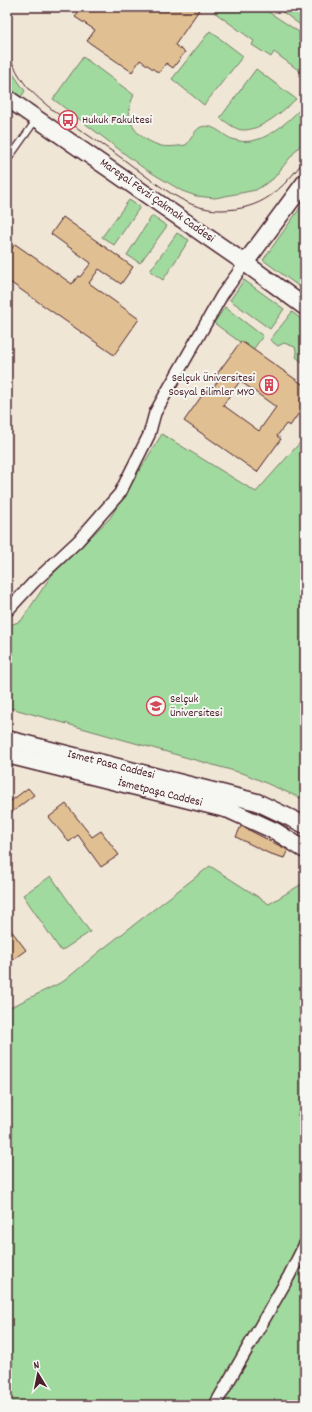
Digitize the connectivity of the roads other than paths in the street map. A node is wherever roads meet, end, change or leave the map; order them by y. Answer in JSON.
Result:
{"nodes":[{"id":1,"x":7,"y":98,"type":"edge"},
{"id":2,"x":37,"y":118,"type":"junction"},
{"id":3,"x":7,"y":161,"type":"edge"},
{"id":4,"x":305,"y":182,"type":"edge"},
{"id":5,"x":245,"y":263,"type":"junction"},
{"id":6,"x":305,"y":307,"type":"edge"},
{"id":7,"x":7,"y":611,"type":"edge"},
{"id":8,"x":7,"y":739,"type":"edge"},
{"id":9,"x":7,"y":755,"type":"edge"},
{"id":10,"x":305,"y":825,"type":"edge"},
{"id":11,"x":305,"y":850,"type":"edge"},
{"id":12,"x":305,"y":1244,"type":"edge"},
{"id":13,"x":215,"y":1405,"type":"edge"}],
"edges":[{"from":1,"to":2,"type":"main road","name":"Mareşal Fevzi Çakmak Caddesi"},
{"from":2,"to":3,"type":"lane"},
{"from":2,"to":5,"type":"main road","name":"Mareşal Fevzi Çakmak Caddesi"},
{"from":4,"to":5,"type":"main road"},
{"from":5,"to":6,"type":"main road","name":"Mareşal Fevzi Çakmak Caddesi"},
{"from":5,"to":7,"type":"street"},
{"from":8,"to":10,"type":"main road","name":"Ismet Pasa Caddesi"},
{"from":9,"to":11,"type":"main road","name":"İsmetpaşa Caddesi"},
{"from":12,"to":13,"type":"street"}]}
